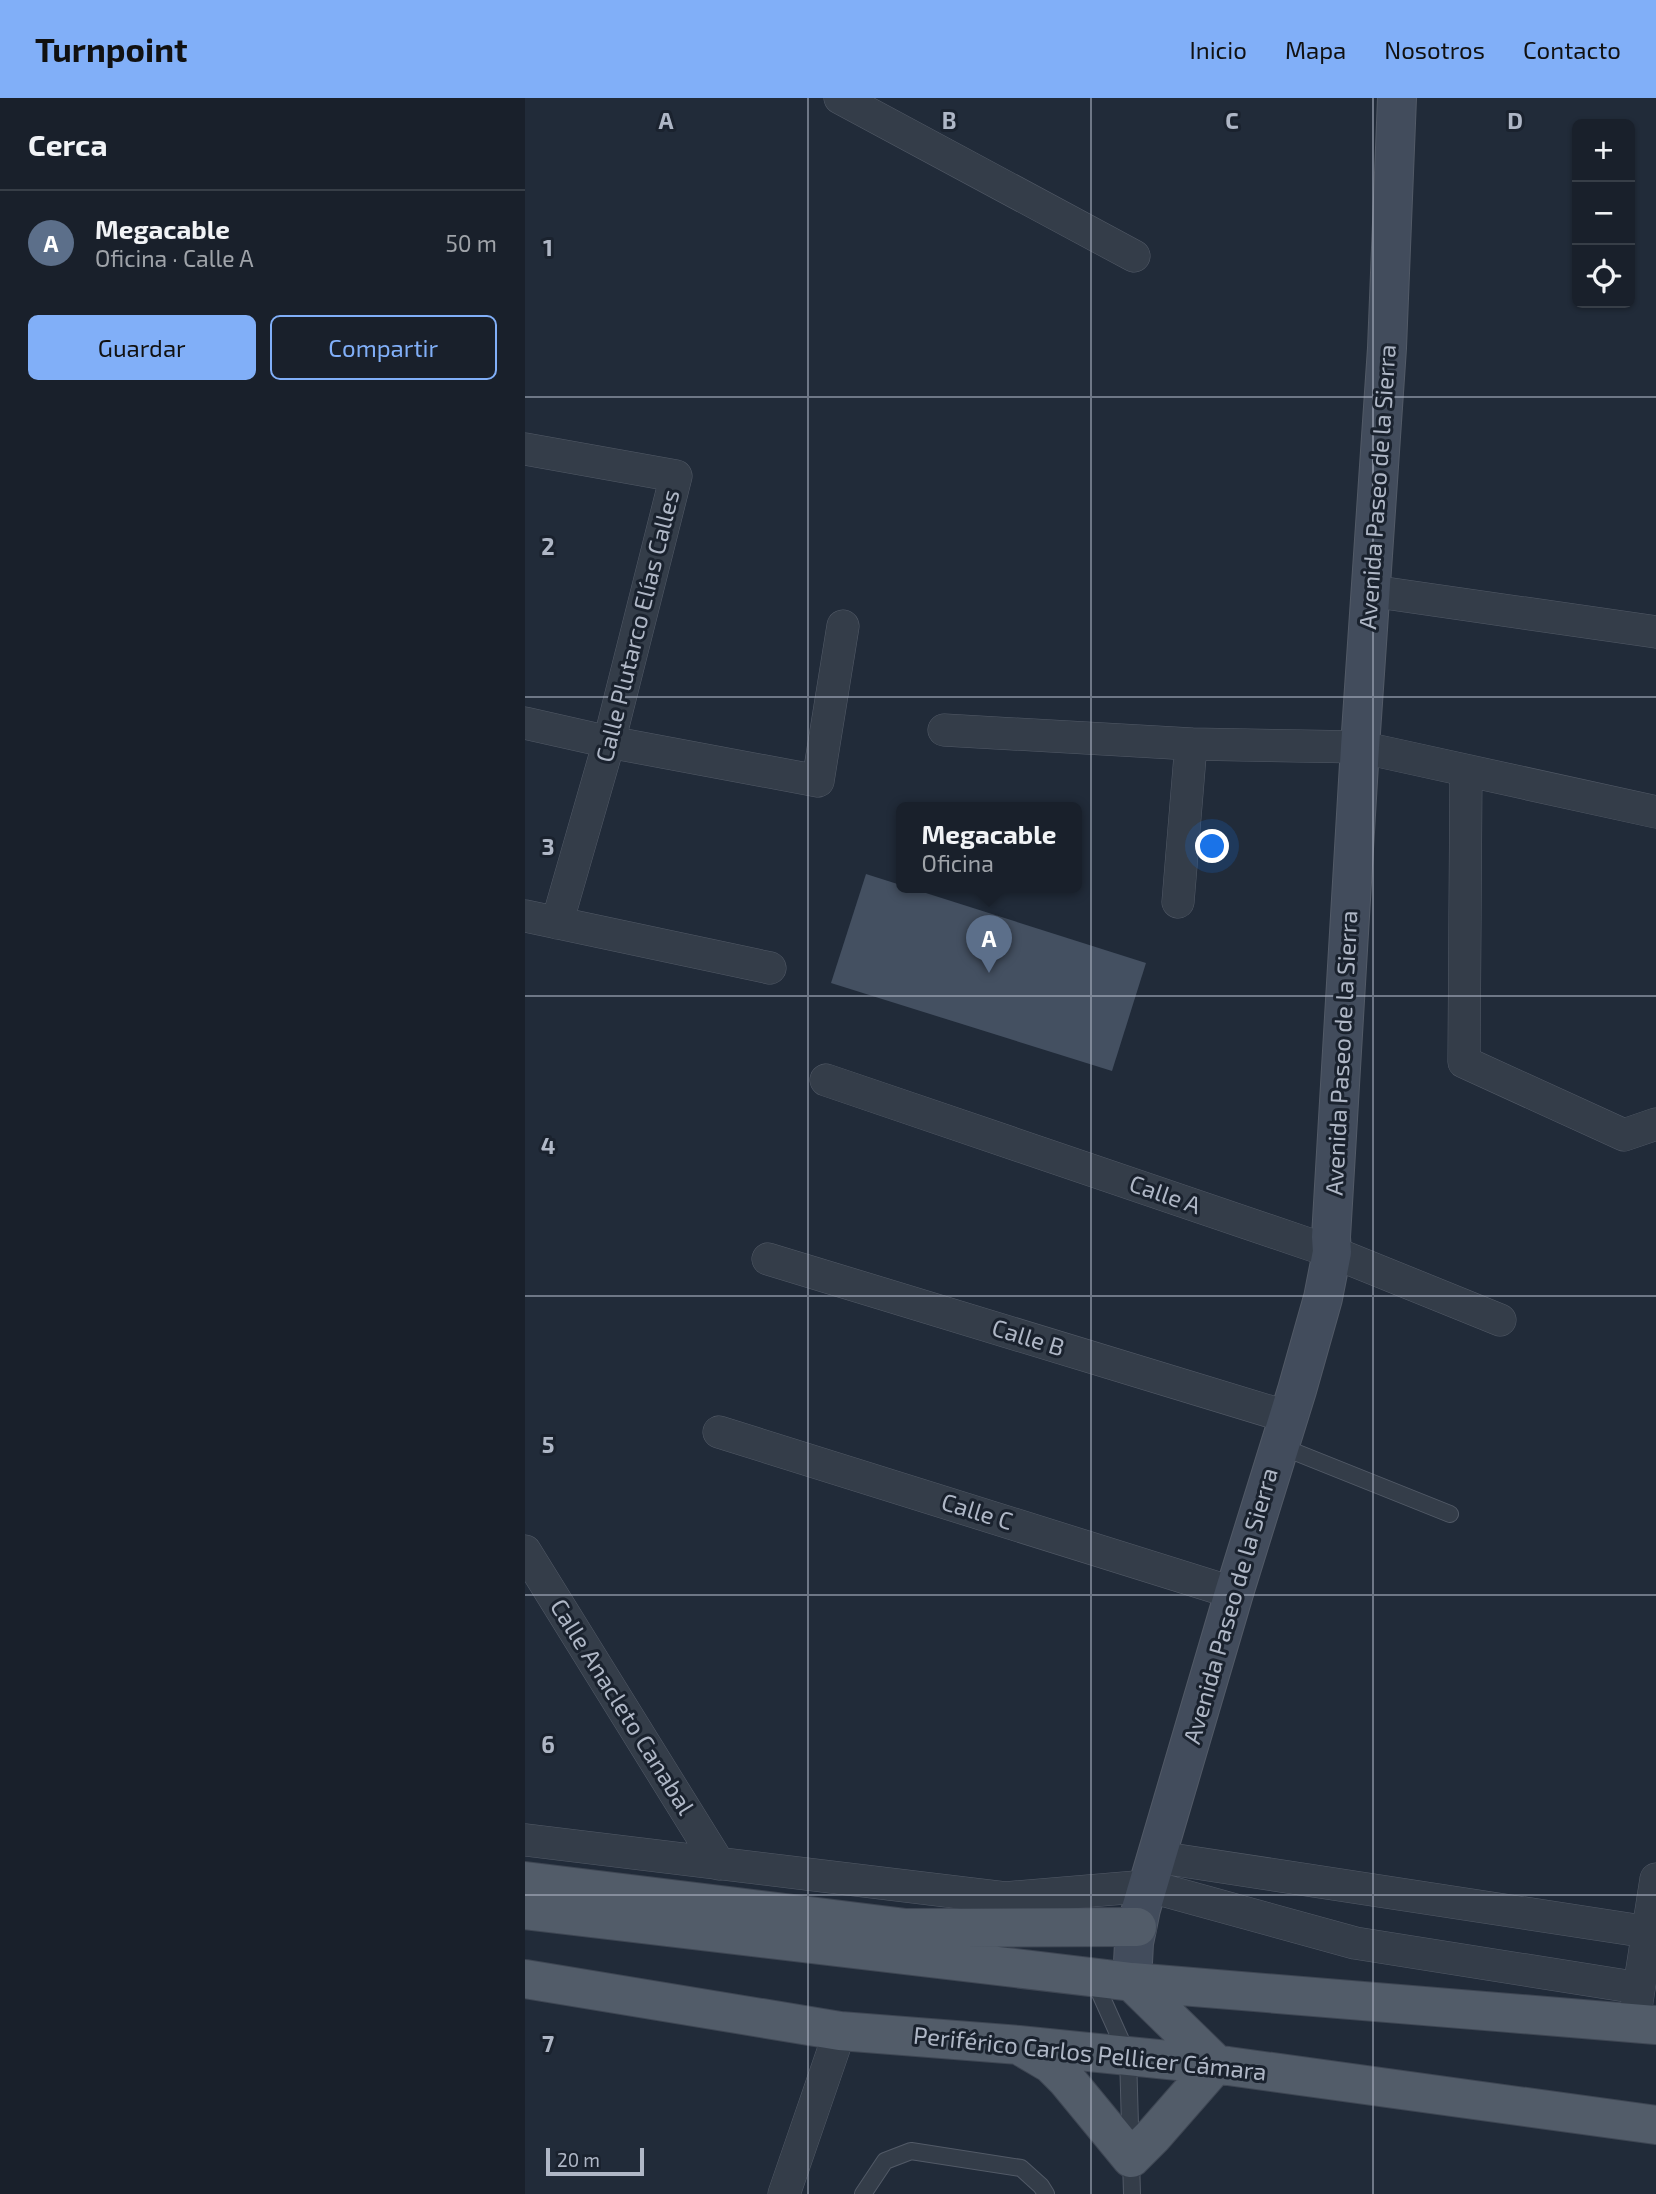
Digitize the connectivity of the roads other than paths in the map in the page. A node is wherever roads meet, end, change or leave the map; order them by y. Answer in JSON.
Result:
{"nodes":[{"id":1,"x":840,"y":98,"type":"edge"},
{"id":2,"x":1397,"y":98,"type":"edge"},
{"id":3,"x":1134,"y":256,"type":"dead end"},
{"id":4,"x":525,"y":449,"type":"edge"},
{"id":5,"x":1371,"y":591,"type":"junction"},
{"id":6,"x":843,"y":626,"type":"dead end"},
{"id":7,"x":1656,"y":632,"type":"edge"},
{"id":8,"x":525,"y":723,"type":"edge"},
{"id":9,"x":944,"y":730,"type":"dead end"},
{"id":10,"x":609,"y":742,"type":"junction"},
{"id":11,"x":1191,"y":744,"type":"junction"},
{"id":12,"x":1360,"y":747,"type":"junction"},
{"id":13,"x":1466,"y":771,"type":"junction"},
{"id":14,"x":1656,"y":812,"type":"edge"},
{"id":15,"x":1178,"y":902,"type":"dead end"},
{"id":16,"x":525,"y":916,"type":"edge"},
{"id":17,"x":558,"y":923,"type":"junction"},
{"id":18,"x":770,"y":968,"type":"dead end"},
{"id":19,"x":826,"y":1080,"type":"dead end"},
{"id":20,"x":1656,"y":1124,"type":"edge"},
{"id":21,"x":1332,"y":1252,"type":"junction"},
{"id":22,"x":768,"y":1259,"type":"dead end"},
{"id":23,"x":1500,"y":1320,"type":"dead end"},
{"id":24,"x":1283,"y":1431,"type":"junction"},
{"id":25,"x":719,"y":1432,"type":"dead end"},
{"id":26,"x":1450,"y":1514,"type":"dead end"},
{"id":27,"x":525,"y":1551,"type":"edge"},
{"id":28,"x":1234,"y":1593,"type":"junction"},
{"id":29,"x":525,"y":1840,"type":"edge"},
{"id":30,"x":719,"y":1864,"type":"junction"},
{"id":31,"x":1152,"y":1871,"type":"junction"},
{"id":32,"x":1656,"y":1879,"type":"edge"},
{"id":33,"x":525,"y":1881,"type":"edge"},
{"id":34,"x":525,"y":1910,"type":"edge"},
{"id":35,"x":1137,"y":1927,"type":"junction"},
{"id":36,"x":1648,"y":1932,"type":"junction"},
{"id":37,"x":1092,"y":1977,"type":"junction"},
{"id":38,"x":525,"y":1979,"type":"edge"},
{"id":39,"x":1132,"y":1982,"type":"junction"},
{"id":40,"x":1643,"y":2012,"type":"edge"},
{"id":41,"x":840,"y":2031,"type":"junction"},
{"id":42,"x":1019,"y":2045,"type":"junction"},
{"id":43,"x":1128,"y":2056,"type":"junction"},
{"id":44,"x":1216,"y":2064,"type":"junction"},
{"id":45,"x":1656,"y":2125,"type":"edge"},
{"id":46,"x":1131,"y":2176,"type":"edge"},
{"id":47,"x":784,"y":2194,"type":"edge"},
{"id":48,"x":863,"y":2194,"type":"edge"},
{"id":49,"x":1046,"y":2194,"type":"edge"}],
"edges":[{"from":1,"to":3,"type":"street"},
{"from":2,"to":5,"type":"main road","name":"Avenida Paseo de la Sierra"},
{"from":4,"to":10,"type":"street","name":"Calle Plutarco Elías Calles"},
{"from":5,"to":7,"type":"street"},
{"from":5,"to":12,"type":"main road","name":"Avenida Paseo de la Sierra"},
{"from":6,"to":10,"type":"street"},
{"from":8,"to":10,"type":"street"},
{"from":9,"to":11,"type":"street"},
{"from":10,"to":17,"type":"street","name":"Calle Plutarco Elías Calles"},
{"from":11,"to":12,"type":"street"},
{"from":11,"to":15,"type":"street"},
{"from":12,"to":13,"type":"street"},
{"from":12,"to":21,"type":"main road","name":"Avenida Paseo de la Sierra"},
{"from":13,"to":14,"type":"street"},
{"from":13,"to":20,"type":"street"},
{"from":16,"to":17,"type":"street"},
{"from":17,"to":18,"type":"street"},
{"from":19,"to":21,"type":"street","name":"Calle A"},
{"from":21,"to":23,"type":"street","name":"Calle A"},
{"from":21,"to":24,"type":"main road","name":"Avenida Paseo de la Sierra"},
{"from":22,"to":24,"type":"street","name":"Calle B"},
{"from":24,"to":26,"type":"lane"},
{"from":24,"to":28,"type":"main road","name":"Avenida Paseo de la Sierra"},
{"from":25,"to":28,"type":"street","name":"Calle C"},
{"from":27,"to":30,"type":"street","name":"Calle Anacleto Canabal"},
{"from":28,"to":31,"type":"main road","name":"Avenida Paseo de la Sierra"},
{"from":29,"to":30,"type":"street"},
{"from":30,"to":31,"type":"street"},
{"from":31,"to":35,"type":"main road","name":"Avenida Paseo de la Sierra"},
{"from":31,"to":36,"type":"street"},
{"from":31,"to":40,"type":"street"},
{"from":32,"to":36,"type":"street"},
{"from":33,"to":35,"type":"main road"},
{"from":34,"to":37,"type":"main road"},
{"from":35,"to":39,"type":"main road","name":"Avenida Paseo de la Sierra"},
{"from":36,"to":40,"type":"street"},
{"from":37,"to":39,"type":"main road"},
{"from":37,"to":43,"type":"lane"},
{"from":38,"to":41,"type":"main road","name":"Periférico Carlos Pellicer Cámara"},
{"from":39,"to":40,"type":"main road"},
{"from":39,"to":44,"type":"main road"},
{"from":41,"to":42,"type":"main road","name":"Periférico Carlos Pellicer Cámara"},
{"from":41,"to":47,"type":"street"},
{"from":42,"to":43,"type":"main road","name":"Periférico Carlos Pellicer Cámara"},
{"from":42,"to":46,"type":"main road"},
{"from":43,"to":44,"type":"main road","name":"Periférico Carlos Pellicer Cámara"},
{"from":43,"to":46,"type":"lane"},
{"from":44,"to":45,"type":"main road","name":"Periférico Carlos Pellicer Cámara"},
{"from":44,"to":46,"type":"main road"},
{"from":48,"to":49,"type":"lane"}]}
